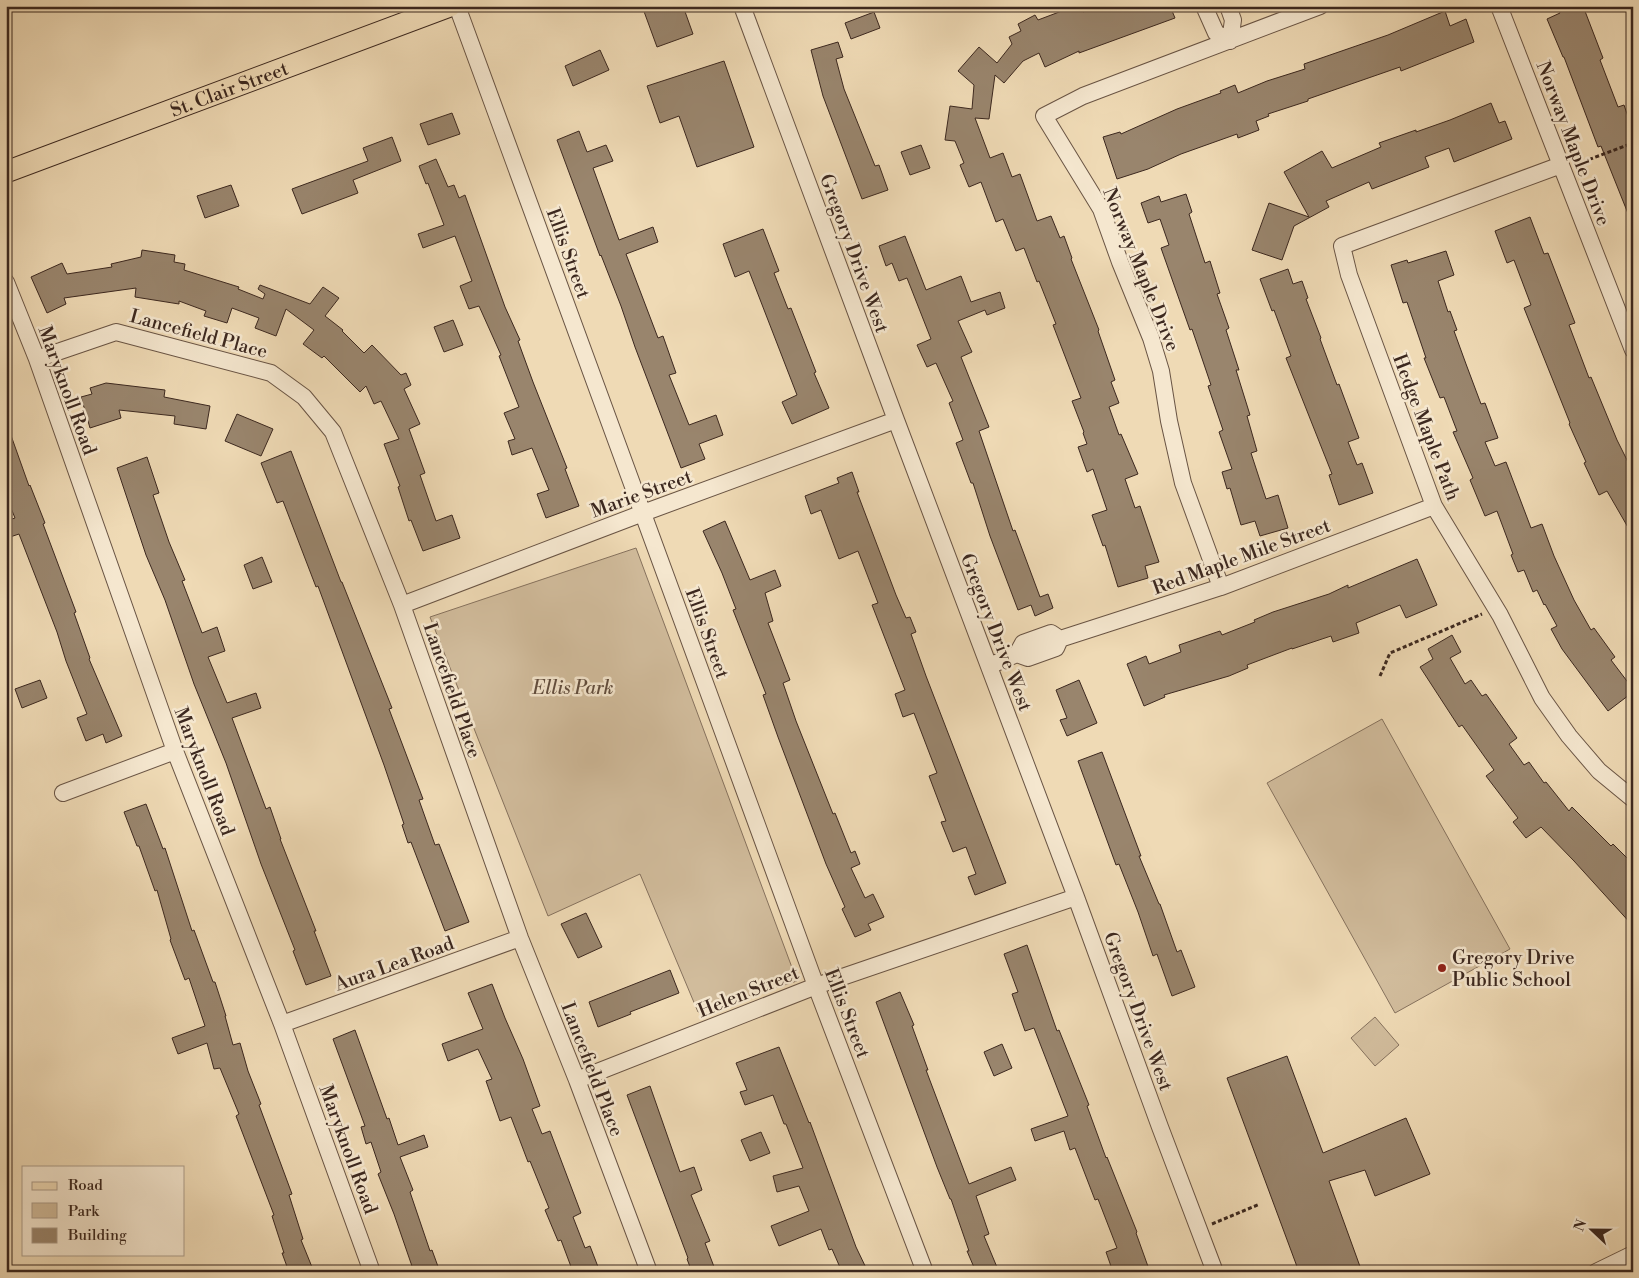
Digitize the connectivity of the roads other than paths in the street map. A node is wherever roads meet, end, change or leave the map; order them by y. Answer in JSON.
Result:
{"nodes":[{"id":1,"x":450,"y":6,"type":"edge"},
{"id":2,"x":457,"y":6,"type":"edge"},
{"id":3,"x":742,"y":6,"type":"edge"},
{"id":4,"x":1204,"y":6,"type":"edge"},
{"id":5,"x":1228,"y":6,"type":"edge"},
{"id":6,"x":1320,"y":6,"type":"edge"},
{"id":7,"x":1500,"y":6,"type":"edge"},
{"id":8,"x":1230,"y":41,"type":"junction"},
{"id":9,"x":1562,"y":167,"type":"junction"},
{"id":10,"x":6,"y":172,"type":"edge"},
{"id":11,"x":6,"y":282,"type":"edge"},
{"id":12,"x":1633,"y":350,"type":"edge"},
{"id":13,"x":37,"y":359,"type":"junction"},
{"id":14,"x":896,"y":420,"type":"junction"},
{"id":15,"x":1434,"y":506,"type":"junction"},
{"id":16,"x":643,"y":513,"type":"junction"},
{"id":17,"x":1221,"y":587,"type":"junction"},
{"id":18,"x":402,"y":605,"type":"junction"},
{"id":19,"x":989,"y":666,"type":"junction"},
{"id":20,"x":175,"y":751,"type":"junction"},
{"id":21,"x":63,"y":793,"type":"dead end"},
{"id":22,"x":1633,"y":800,"type":"edge"},
{"id":23,"x":1076,"y":897,"type":"junction"},
{"id":24,"x":520,"y":938,"type":"junction"},
{"id":25,"x":816,"y":986,"type":"junction"},
{"id":26,"x":282,"y":1024,"type":"junction"},
{"id":27,"x":577,"y":1080,"type":"junction"},
{"id":28,"x":1633,"y":1254,"type":"edge"},
{"id":29,"x":372,"y":1272,"type":"edge"},
{"id":30,"x":649,"y":1272,"type":"edge"},
{"id":31,"x":925,"y":1272,"type":"edge"},
{"id":32,"x":1215,"y":1272,"type":"edge"},
{"id":33,"x":1596,"y":1272,"type":"edge"}],
"edges":[{"from":1,"to":10,"type":"main road","name":"St. Clair Street"},
{"from":2,"to":16,"type":"street","name":"Ellis Street"},
{"from":3,"to":14,"type":"street","name":"Gregory Drive West"},
{"from":4,"to":8,"type":"street"},
{"from":5,"to":8,"type":"street"},
{"from":6,"to":8,"type":"street","name":"Norway Maple Drive"},
{"from":7,"to":9,"type":"street","name":"Norway Maple Drive"},
{"from":8,"to":17,"type":"street","name":"Norway Maple Drive"},
{"from":9,"to":12,"type":"street","name":"Norway Maple Drive"},
{"from":9,"to":15,"type":"street","name":"Hedge Maple Path"},
{"from":11,"to":13,"type":"street","name":"Maryknoll Road"},
{"from":13,"to":18,"type":"street","name":"Lancefield Place"},
{"from":13,"to":20,"type":"street","name":"Maryknoll Road"},
{"from":14,"to":16,"type":"street","name":"Marie Street"},
{"from":14,"to":19,"type":"street","name":"Gregory Drive West"},
{"from":15,"to":17,"type":"street","name":"Red Maple Mile Street"},
{"from":15,"to":22,"type":"street","name":"Hedge Maple Path"},
{"from":16,"to":18,"type":"street","name":"Marie Street"},
{"from":16,"to":25,"type":"street","name":"Ellis Street"},
{"from":17,"to":19,"type":"street","name":"Red Maple Mile Street"},
{"from":18,"to":24,"type":"street","name":"Lancefield Place"},
{"from":19,"to":23,"type":"street","name":"Gregory Drive West"},
{"from":20,"to":21,"type":"street"},
{"from":20,"to":26,"type":"street","name":"Maryknoll Road"},
{"from":23,"to":25,"type":"street","name":"Helen Street"},
{"from":23,"to":32,"type":"street","name":"Gregory Drive West"},
{"from":24,"to":26,"type":"street","name":"Aura Lea Road"},
{"from":24,"to":27,"type":"street","name":"Lancefield Place"},
{"from":25,"to":27,"type":"street","name":"Helen Street"},
{"from":25,"to":31,"type":"street","name":"Ellis Street"},
{"from":26,"to":29,"type":"street","name":"Maryknoll Road"},
{"from":27,"to":30,"type":"street","name":"Lancefield Place"},
{"from":28,"to":33,"type":"street"}]}
